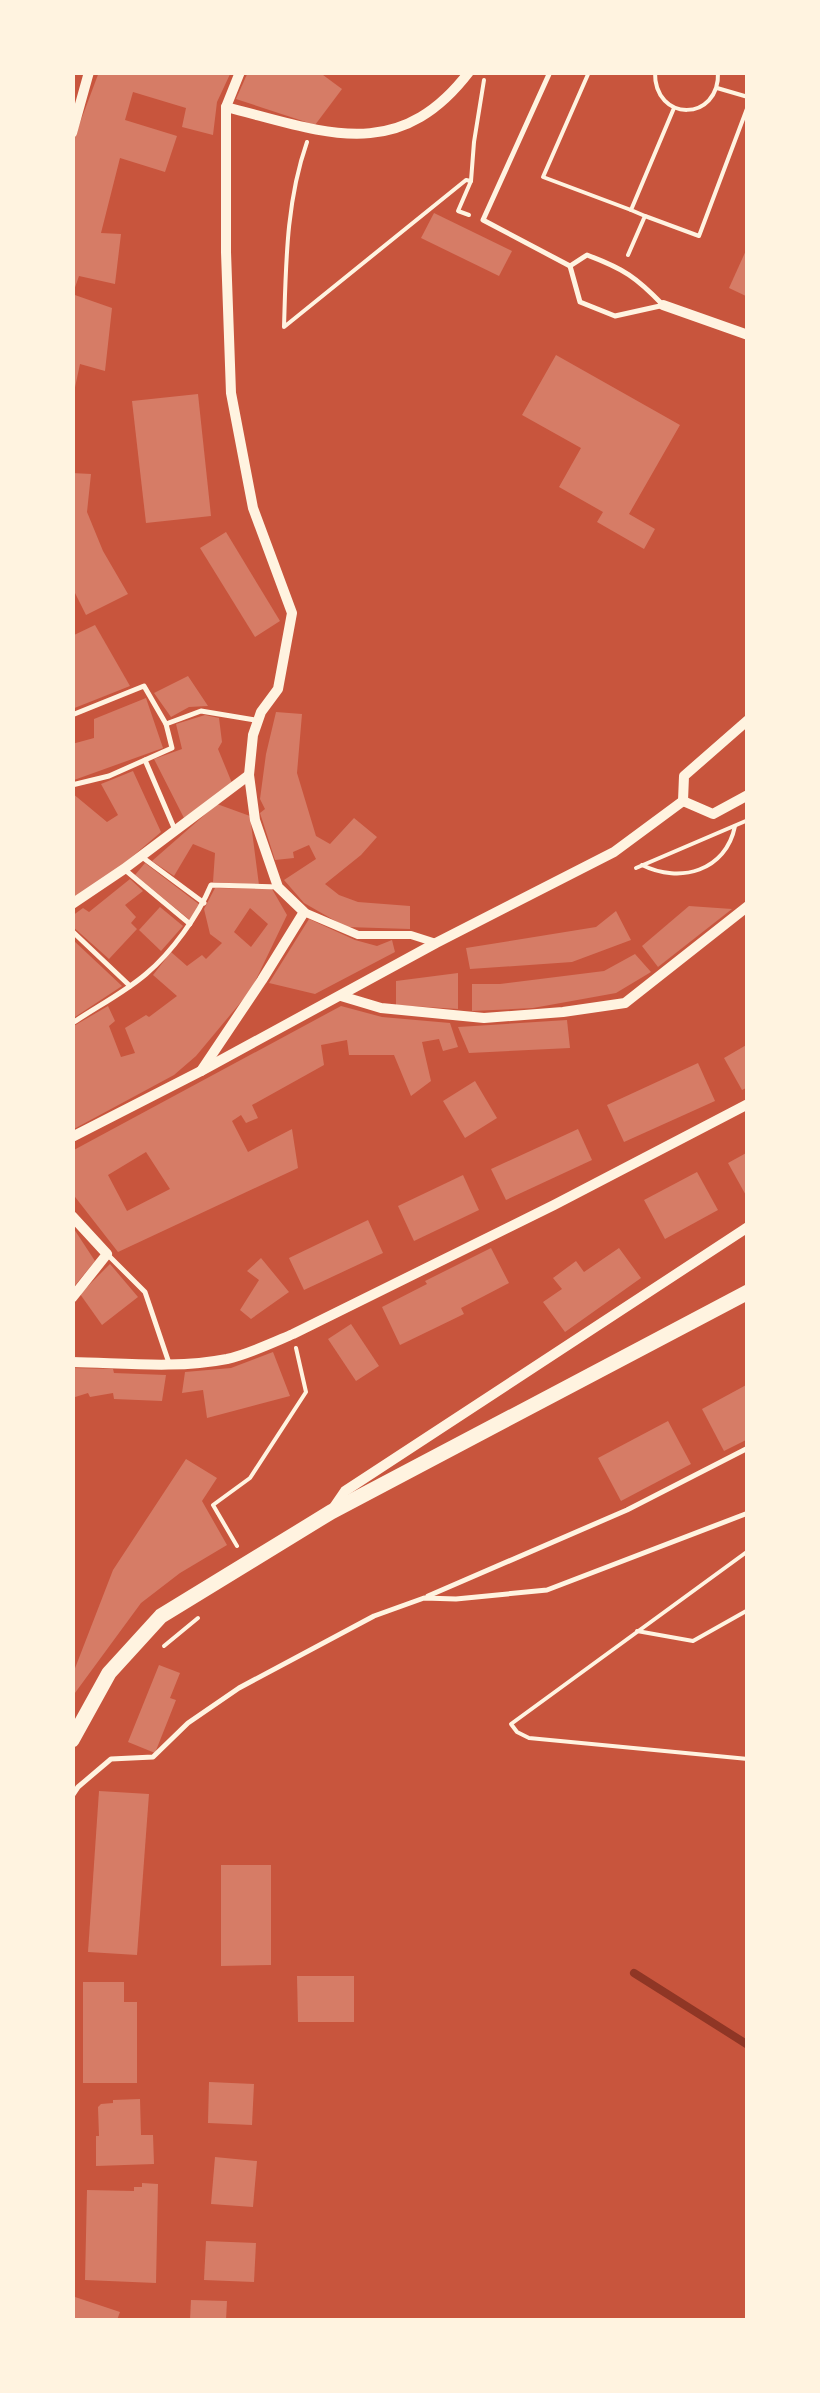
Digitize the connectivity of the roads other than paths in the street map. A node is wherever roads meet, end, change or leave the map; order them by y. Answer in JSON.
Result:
{"nodes":[{"id":1,"x":240,"y":72,"type":"edge"},
{"id":2,"x":468,"y":72,"type":"edge"},
{"id":3,"x":550,"y":72,"type":"edge"},
{"id":4,"x":87,"y":77,"type":"edge"},
{"id":5,"x":72,"y":78,"type":"edge"},
{"id":6,"x":226,"y":107,"type":"junction"},
{"id":7,"x":72,"y":133,"type":"edge"},
{"id":8,"x":570,"y":266,"type":"junction"},
{"id":9,"x":662,"y":305,"type":"junction"},
{"id":10,"x":748,"y":335,"type":"edge"},
{"id":11,"x":72,"y":715,"type":"edge"},
{"id":12,"x":748,"y":720,"type":"edge"},
{"id":13,"x":258,"y":721,"type":"junction"},
{"id":14,"x":166,"y":724,"type":"junction"},
{"id":15,"x":145,"y":760,"type":"junction"},
{"id":16,"x":249,"y":775,"type":"junction"},
{"id":17,"x":72,"y":785,"type":"edge"},
{"id":18,"x":748,"y":796,"type":"edge"},
{"id":19,"x":684,"y":800,"type":"junction"},
{"id":20,"x":175,"y":830,"type":"junction"},
{"id":21,"x":141,"y":856,"type":"junction"},
{"id":22,"x":124,"y":869,"type":"junction"},
{"id":23,"x":278,"y":888,"type":"junction"},
{"id":24,"x":72,"y":904,"type":"edge"},
{"id":25,"x":204,"y":904,"type":"junction"},
{"id":26,"x":744,"y":910,"type":"edge"},
{"id":27,"x":304,"y":912,"type":"junction"},
{"id":28,"x":190,"y":924,"type":"junction"},
{"id":29,"x":72,"y":932,"type":"edge"},
{"id":30,"x":436,"y":943,"type":"junction"},
{"id":31,"x":130,"y":986,"type":"junction"},
{"id":32,"x":341,"y":996,"type":"junction"},
{"id":33,"x":72,"y":1020,"type":"edge"},
{"id":34,"x":201,"y":1071,"type":"junction"},
{"id":35,"x":748,"y":1104,"type":"edge"},
{"id":36,"x":72,"y":1137,"type":"edge"},
{"id":37,"x":72,"y":1216,"type":"edge"},
{"id":38,"x":748,"y":1228,"type":"edge"},
{"id":39,"x":107,"y":1254,"type":"junction"},
{"id":40,"x":748,"y":1292,"type":"edge"},
{"id":41,"x":72,"y":1298,"type":"edge"},
{"id":42,"x":72,"y":1362,"type":"edge"},
{"id":43,"x":170,"y":1366,"type":"junction"},
{"id":44,"x":748,"y":1448,"type":"edge"},
{"id":45,"x":331,"y":1512,"type":"junction"},
{"id":46,"x":748,"y":1513,"type":"edge"},
{"id":47,"x":424,"y":1598,"type":"junction"},
{"id":48,"x":72,"y":1740,"type":"edge"},
{"id":49,"x":72,"y":1796,"type":"edge"}],
"edges":[{"from":1,"to":6,"type":"street"},
{"from":2,"to":6,"type":"street"},
{"from":3,"to":8,"type":"lane"},
{"from":4,"to":5,"type":"lane"},
{"from":4,"to":7,"type":"street"},
{"from":6,"to":13,"type":"street"},
{"from":8,"to":9,"type":"lane"},
{"from":8,"to":9,"type":"lane"},
{"from":9,"to":10,"type":"street"},
{"from":11,"to":14,"type":"lane"},
{"from":12,"to":19,"type":"street"},
{"from":13,"to":14,"type":"lane"},
{"from":13,"to":16,"type":"street"},
{"from":14,"to":15,"type":"lane"},
{"from":15,"to":17,"type":"lane"},
{"from":15,"to":20,"type":"lane"},
{"from":16,"to":20,"type":"street"},
{"from":16,"to":23,"type":"street"},
{"from":18,"to":19,"type":"street"},
{"from":19,"to":30,"type":"street"},
{"from":20,"to":21,"type":"street"},
{"from":21,"to":22,"type":"street"},
{"from":21,"to":25,"type":"lane"},
{"from":22,"to":24,"type":"street"},
{"from":22,"to":28,"type":"lane"},
{"from":23,"to":25,"type":"lane"},
{"from":23,"to":27,"type":"street"},
{"from":25,"to":28,"type":"lane"},
{"from":26,"to":32,"type":"street"},
{"from":27,"to":30,"type":"street"},
{"from":27,"to":34,"type":"street"},
{"from":28,"to":31,"type":"lane"},
{"from":29,"to":31,"type":"lane"},
{"from":30,"to":32,"type":"street"},
{"from":31,"to":33,"type":"lane"},
{"from":32,"to":34,"type":"street"},
{"from":34,"to":36,"type":"street"},
{"from":35,"to":43,"type":"street"},
{"from":37,"to":39,"type":"street"},
{"from":38,"to":45,"type":"street"},
{"from":39,"to":41,"type":"street"},
{"from":39,"to":43,"type":"lane"},
{"from":40,"to":45,"type":"main road"},
{"from":42,"to":43,"type":"street"},
{"from":44,"to":47,"type":"lane"},
{"from":45,"to":48,"type":"main road"},
{"from":46,"to":47,"type":"lane"},
{"from":47,"to":49,"type":"lane"}]}
